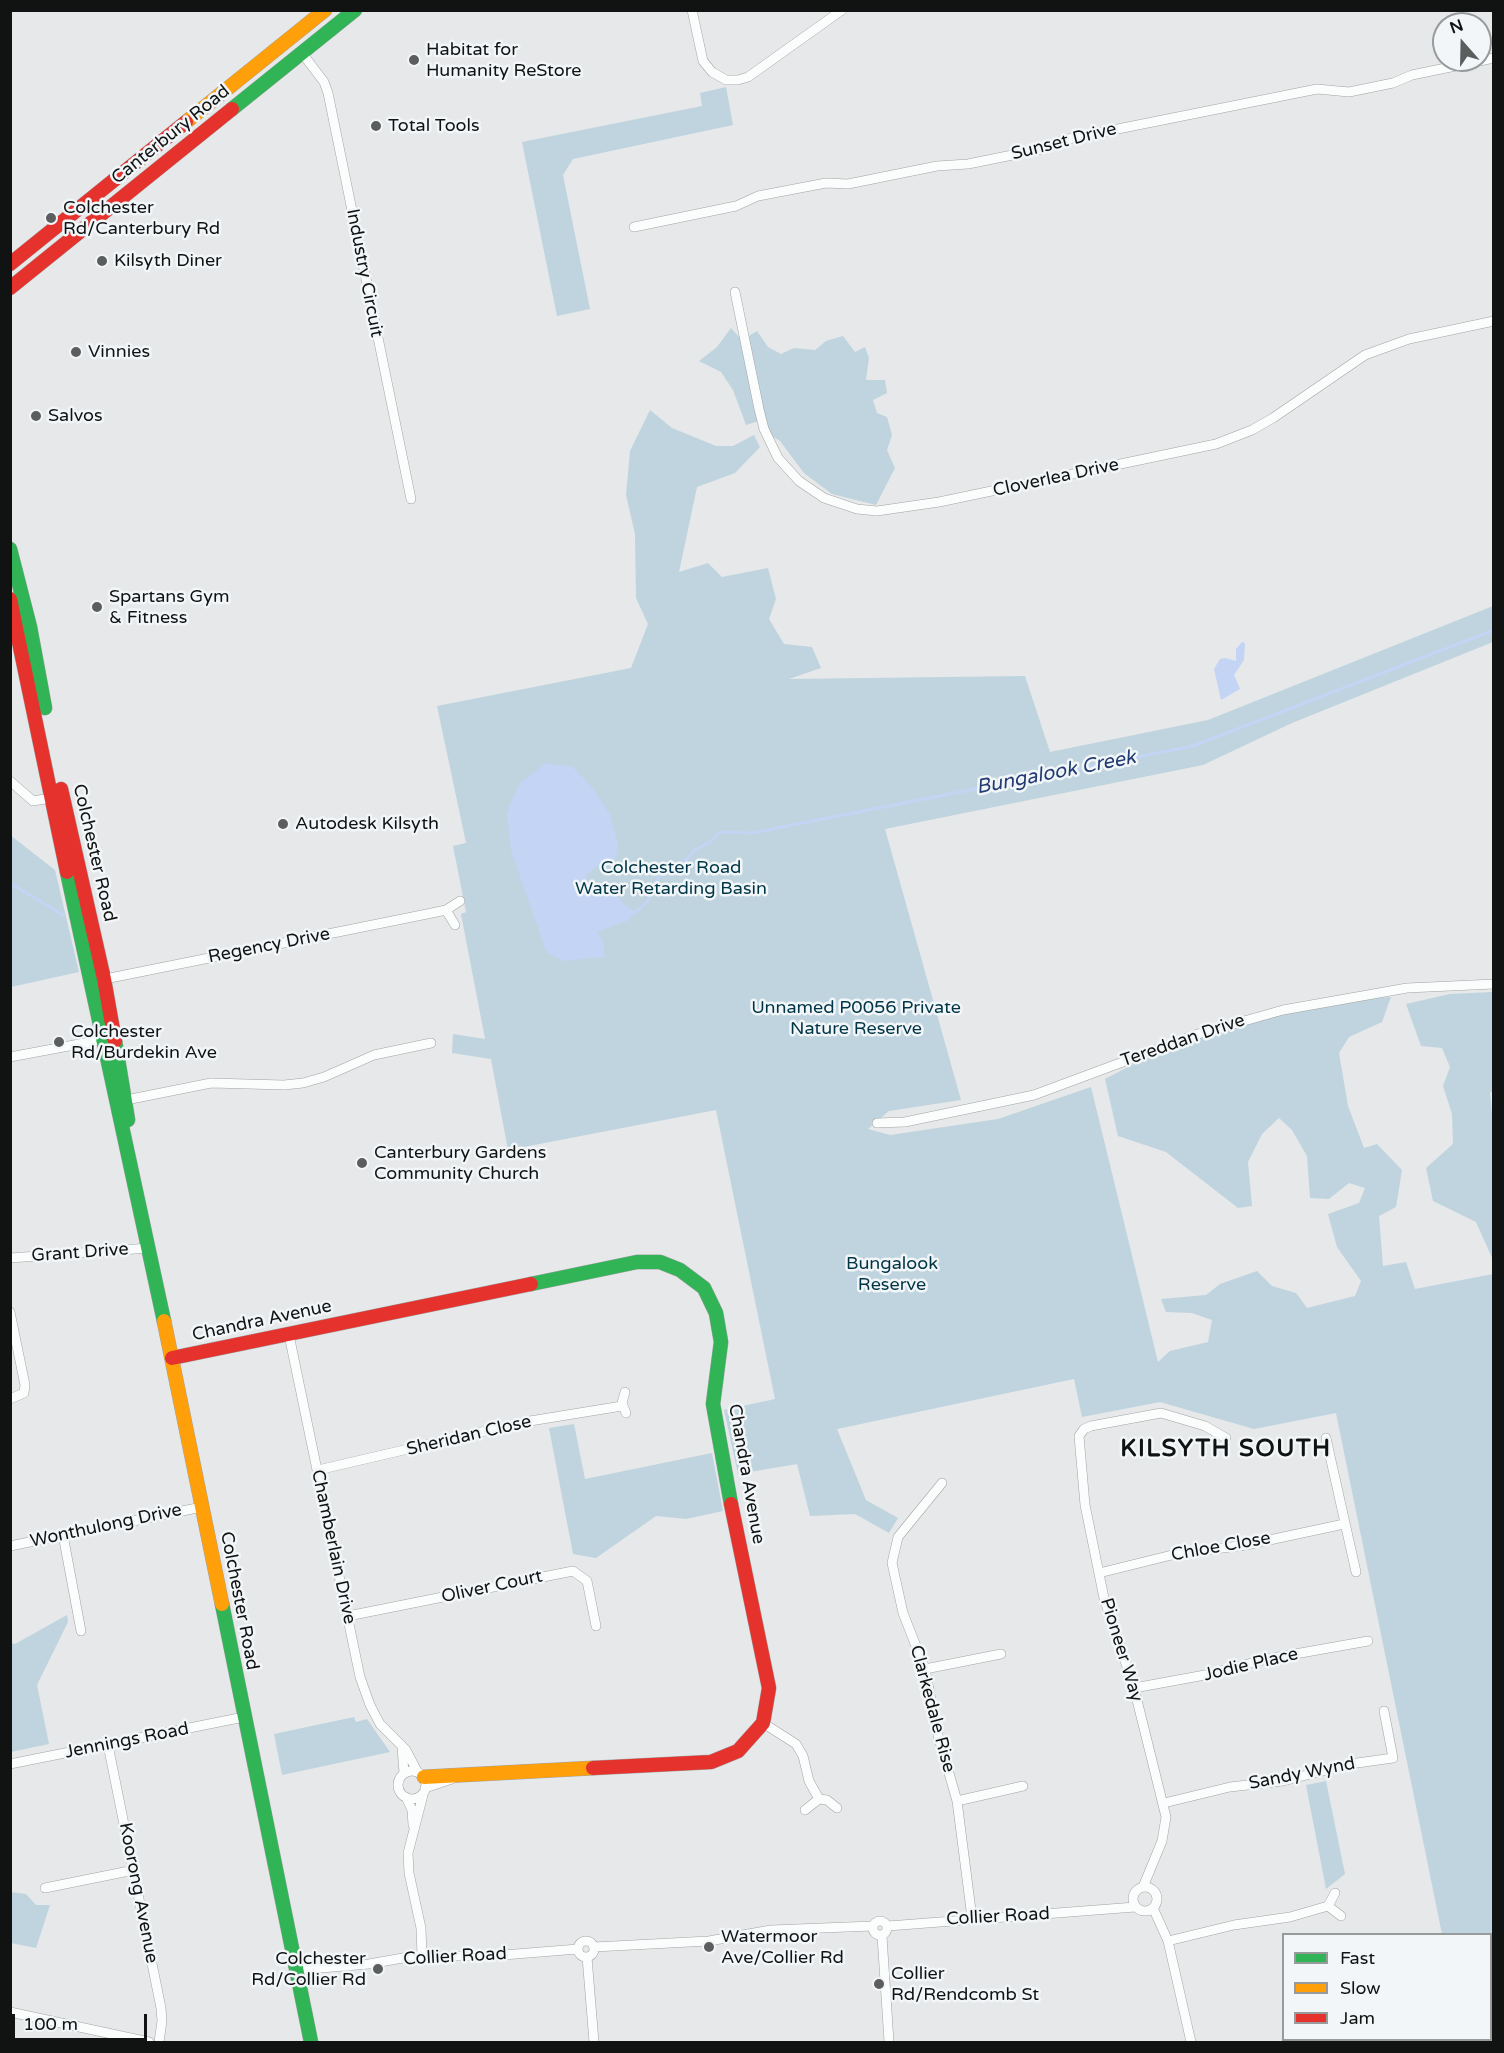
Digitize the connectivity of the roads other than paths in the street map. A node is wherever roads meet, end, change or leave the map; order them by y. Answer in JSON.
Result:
{"nodes":[{"id":1,"x":325,"y":10,"type":"edge"},
{"id":2,"x":355,"y":10,"type":"edge"},
{"id":3,"x":692,"y":10,"type":"edge"},
{"id":4,"x":842,"y":10,"type":"edge"},
{"id":5,"x":302,"y":53,"type":"junction"},
{"id":6,"x":1494,"y":58,"type":"edge"},
{"id":7,"x":634,"y":227,"type":"dead end"},
{"id":8,"x":10,"y":264,"type":"edge"},
{"id":9,"x":10,"y":288,"type":"edge"},
{"id":10,"x":735,"y":292,"type":"dead end"},
{"id":11,"x":1494,"y":321,"type":"edge"},
{"id":12,"x":411,"y":499,"type":"dead end"},
{"id":13,"x":10,"y":549,"type":"edge"},
{"id":14,"x":10,"y":598,"type":"edge"},
{"id":15,"x":10,"y":781,"type":"edge"},
{"id":16,"x":58,"y":797,"type":"junction"},
{"id":17,"x":460,"y":901,"type":"dead end"},
{"id":18,"x":446,"y":910,"type":"junction"},
{"id":19,"x":455,"y":925,"type":"dead end"},
{"id":20,"x":98,"y":981,"type":"junction"},
{"id":21,"x":1494,"y":984,"type":"edge"},
{"id":22,"x":108,"y":1039,"type":"junction"},
{"id":23,"x":431,"y":1043,"type":"dead end"},
{"id":24,"x":10,"y":1057,"type":"edge"},
{"id":25,"x":121,"y":1101,"type":"junction"},
{"id":26,"x":877,"y":1123,"type":"dead end"},
{"id":27,"x":149,"y":1248,"type":"junction"},
{"id":28,"x":10,"y":1258,"type":"edge"},
{"id":29,"x":10,"y":1312,"type":"edge"},
{"id":30,"x":289,"y":1335,"type":"junction"},
{"id":31,"x":172,"y":1358,"type":"junction"},
{"id":32,"x":625,"y":1392,"type":"dead end"},
{"id":33,"x":10,"y":1399,"type":"edge"},
{"id":34,"x":1226,"y":1438,"type":"dead end"},
{"id":35,"x":1326,"y":1438,"type":"dead end"},
{"id":36,"x":318,"y":1470,"type":"junction"},
{"id":37,"x":942,"y":1483,"type":"dead end"},
{"id":38,"x":202,"y":1507,"type":"junction"},
{"id":39,"x":1344,"y":1524,"type":"junction"},
{"id":40,"x":63,"y":1536,"type":"junction"},
{"id":41,"x":10,"y":1546,"type":"edge"},
{"id":42,"x":1356,"y":1572,"type":"dead end"},
{"id":43,"x":1099,"y":1573,"type":"junction"},
{"id":44,"x":348,"y":1616,"type":"junction"},
{"id":45,"x":596,"y":1626,"type":"dead end"},
{"id":46,"x":81,"y":1631,"type":"dead end"},
{"id":47,"x":1368,"y":1641,"type":"dead end"},
{"id":48,"x":1001,"y":1654,"type":"dead end"},
{"id":49,"x":925,"y":1669,"type":"junction"},
{"id":50,"x":1134,"y":1688,"type":"junction"},
{"id":51,"x":1384,"y":1711,"type":"dead end"},
{"id":52,"x":244,"y":1717,"type":"junction"},
{"id":53,"x":763,"y":1723,"type":"junction"},
{"id":54,"x":108,"y":1745,"type":"junction"},
{"id":55,"x":402,"y":1747,"type":"junction"},
{"id":56,"x":10,"y":1764,"type":"edge"},
{"id":57,"x":404,"y":1773,"type":"junction"},
{"id":58,"x":422,"y":1783,"type":"junction"},
{"id":59,"x":1023,"y":1786,"type":"dead end"},
{"id":60,"x":405,"y":1797,"type":"junction"},
{"id":61,"x":819,"y":1799,"type":"junction"},
{"id":62,"x":957,"y":1801,"type":"junction"},
{"id":63,"x":1164,"y":1803,"type":"junction"},
{"id":64,"x":837,"y":1808,"type":"dead end"},
{"id":65,"x":805,"y":1810,"type":"dead end"},
{"id":66,"x":413,"y":1830,"type":"junction"},
{"id":67,"x":134,"y":1870,"type":"junction"},
{"id":68,"x":45,"y":1888,"type":"dead end"},
{"id":69,"x":1147,"y":1888,"type":"junction"},
{"id":70,"x":1335,"y":1893,"type":"dead end"},
{"id":71,"x":1328,"y":1906,"type":"junction"},
{"id":72,"x":1141,"y":1907,"type":"junction"},
{"id":73,"x":1341,"y":1916,"type":"dead end"},
{"id":74,"x":972,"y":1917,"type":"junction"},
{"id":75,"x":873,"y":1926,"type":"junction"},
{"id":76,"x":888,"y":1926,"type":"junction"},
{"id":77,"x":882,"y":1936,"type":"junction"},
{"id":78,"x":1168,"y":1941,"type":"junction"},
{"id":79,"x":594,"y":1947,"type":"junction"},
{"id":80,"x":578,"y":1948,"type":"junction"},
{"id":81,"x":422,"y":1956,"type":"junction"},
{"id":82,"x":587,"y":1957,"type":"junction"},
{"id":83,"x":296,"y":1970,"type":"junction"},
{"id":84,"x":10,"y":2012,"type":"edge"},
{"id":85,"x":149,"y":2043,"type":"edge"},
{"id":86,"x":159,"y":2043,"type":"edge"},
{"id":87,"x":311,"y":2043,"type":"edge"},
{"id":88,"x":594,"y":2043,"type":"edge"},
{"id":89,"x":889,"y":2043,"type":"edge"},
{"id":90,"x":1191,"y":2043,"type":"edge"}],
"edges":[{"from":1,"to":8,"type":"main road","name":"Canterbury Road"},
{"from":2,"to":5,"type":"main road","name":"Canterbury Road"},
{"from":3,"to":4,"type":"street"},
{"from":5,"to":9,"type":"main road","name":"Canterbury Road"},
{"from":5,"to":12,"type":"street","name":"Industry Circuit"},
{"from":6,"to":7,"type":"street","name":"Sunset Drive"},
{"from":10,"to":11,"type":"street","name":"Cloverlea Drive"},
{"from":13,"to":16,"type":"main road","name":"Colchester Road"},
{"from":14,"to":16,"type":"main road","name":"Colchester Road"},
{"from":15,"to":16,"type":"street"},
{"from":16,"to":20,"type":"main road","name":"Colchester Road"},
{"from":17,"to":18,"type":"street","name":"Regency Drive"},
{"from":18,"to":19,"type":"street"},
{"from":18,"to":20,"type":"street","name":"Regency Drive"},
{"from":20,"to":22,"type":"main road","name":"Colchester Road"},
{"from":21,"to":26,"type":"street","name":"Tereddan Drive"},
{"from":22,"to":24,"type":"street"},
{"from":22,"to":25,"type":"main road","name":"Colchester Road"},
{"from":23,"to":25,"type":"street"},
{"from":25,"to":27,"type":"main road","name":"Colchester Road"},
{"from":27,"to":28,"type":"street","name":"Grant Drive"},
{"from":27,"to":31,"type":"main road","name":"Colchester Road"},
{"from":29,"to":33,"type":"street"},
{"from":30,"to":31,"type":"main road","name":"Chandra Avenue"},
{"from":30,"to":36,"type":"street","name":"Chamberlain Drive"},
{"from":30,"to":53,"type":"main road","name":"Chandra Avenue"},
{"from":31,"to":38,"type":"main road","name":"Colchester Road"},
{"from":32,"to":36,"type":"street","name":"Sheridan Close"},
{"from":34,"to":43,"type":"street","name":"Pioneer Way"},
{"from":35,"to":39,"type":"street"},
{"from":36,"to":44,"type":"street","name":"Chamberlain Drive"},
{"from":37,"to":49,"type":"street","name":"Clarkedale Rise"},
{"from":38,"to":40,"type":"street","name":"Wonthulong Drive"},
{"from":38,"to":52,"type":"main road","name":"Colchester Road"},
{"from":39,"to":42,"type":"street"},
{"from":39,"to":43,"type":"street","name":"Chloe Close"},
{"from":40,"to":41,"type":"street","name":"Wonthulong Drive"},
{"from":40,"to":46,"type":"street"},
{"from":43,"to":50,"type":"street","name":"Pioneer Way"},
{"from":44,"to":45,"type":"street","name":"Oliver Court"},
{"from":44,"to":55,"type":"street","name":"Chamberlain Drive"},
{"from":47,"to":50,"type":"street","name":"Jodie Place"},
{"from":48,"to":49,"type":"street"},
{"from":49,"to":62,"type":"street","name":"Clarkedale Rise"},
{"from":50,"to":63,"type":"street","name":"Pioneer Way"},
{"from":51,"to":63,"type":"street","name":"Sandy Wynd"},
{"from":52,"to":54,"type":"street","name":"Jennings Road"},
{"from":52,"to":83,"type":"main road","name":"Colchester Road"},
{"from":53,"to":58,"type":"main road"},
{"from":53,"to":61,"type":"street"},
{"from":54,"to":56,"type":"street","name":"Jennings Road"},
{"from":54,"to":67,"type":"street","name":"Koorong Avenue"},
{"from":55,"to":57,"type":"street"},
{"from":55,"to":58,"type":"street","name":"Chamberlain Drive"},
{"from":57,"to":58,"type":"street"},
{"from":57,"to":60,"type":"street"},
{"from":58,"to":60,"type":"street"},
{"from":58,"to":66,"type":"street"},
{"from":59,"to":62,"type":"street"},
{"from":60,"to":66,"type":"street"},
{"from":61,"to":64,"type":"street"},
{"from":61,"to":65,"type":"street"},
{"from":62,"to":74,"type":"street","name":"Clarkedale Rise"},
{"from":63,"to":69,"type":"street","name":"Pioneer Way"},
{"from":66,"to":81,"type":"street"},
{"from":67,"to":68,"type":"street"},
{"from":67,"to":86,"type":"street","name":"Koorong Avenue"},
{"from":69,"to":72,"type":"street","name":"Pioneer Way"},
{"from":69,"to":72,"type":"street"},
{"from":70,"to":71,"type":"street"},
{"from":71,"to":73,"type":"street"},
{"from":71,"to":78,"type":"street"},
{"from":72,"to":74,"type":"street","name":"Collier Road"},
{"from":72,"to":78,"type":"street"},
{"from":74,"to":76,"type":"street","name":"Collier Road"},
{"from":75,"to":76,"type":"street"},
{"from":75,"to":77,"type":"street"},
{"from":75,"to":79,"type":"street"},
{"from":76,"to":77,"type":"street"},
{"from":77,"to":89,"type":"street"},
{"from":78,"to":90,"type":"street"},
{"from":79,"to":80,"type":"street"},
{"from":79,"to":82,"type":"street"},
{"from":80,"to":81,"type":"street","name":"Collier Road"},
{"from":80,"to":82,"type":"street"},
{"from":81,"to":83,"type":"street","name":"Collier Road"},
{"from":82,"to":88,"type":"street"},
{"from":83,"to":87,"type":"main road","name":"Colchester Road"},
{"from":84,"to":85,"type":"street"}]}
